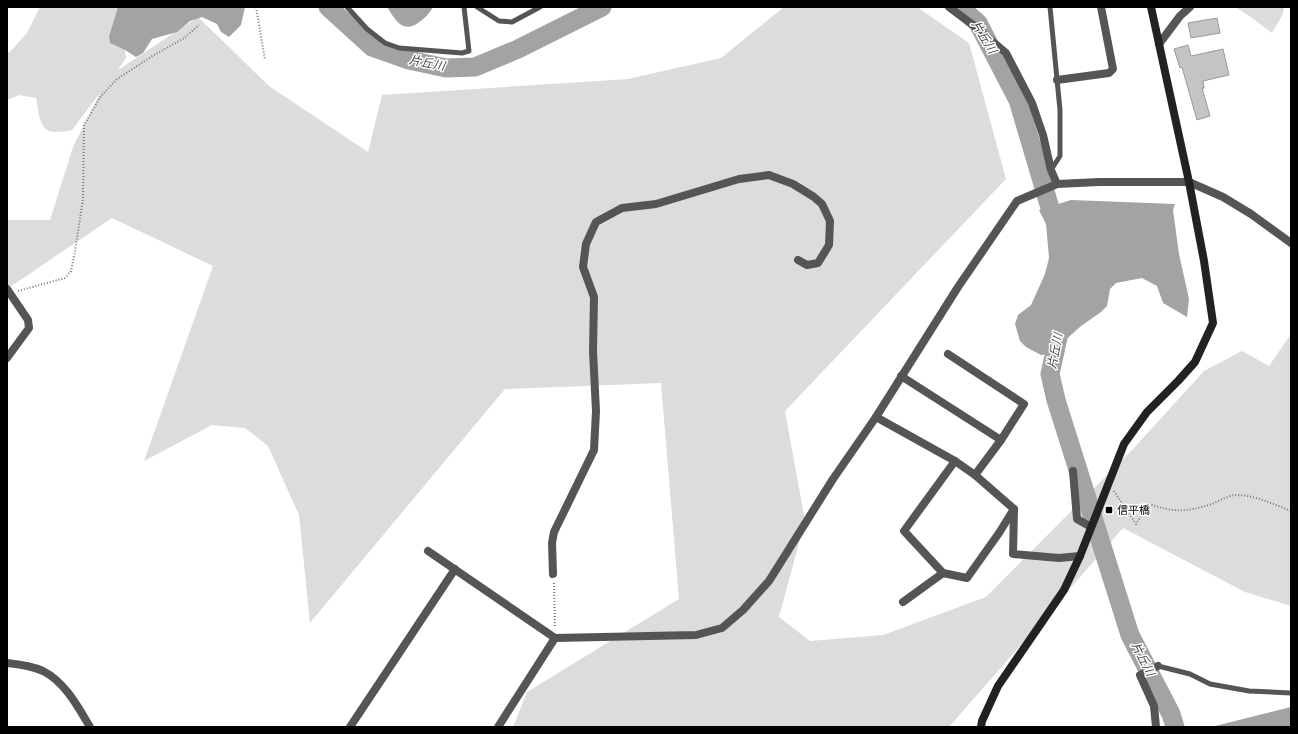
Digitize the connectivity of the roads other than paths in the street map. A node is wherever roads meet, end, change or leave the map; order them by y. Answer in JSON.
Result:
{"nodes":[{"id":1,"x":348,"y":7,"type":"edge"},
{"id":2,"x":464,"y":7,"type":"edge"},
{"id":3,"x":477,"y":7,"type":"edge"},
{"id":4,"x":540,"y":7,"type":"edge"},
{"id":5,"x":949,"y":7,"type":"edge"},
{"id":6,"x":1050,"y":7,"type":"edge"},
{"id":7,"x":1101,"y":7,"type":"edge"},
{"id":8,"x":1151,"y":7,"type":"edge"},
{"id":9,"x":1190,"y":7,"type":"edge"},
{"id":10,"x":1159,"y":44,"type":"junction"},
{"id":11,"x":1058,"y":80,"type":"junction"},
{"id":12,"x":1051,"y":170,"type":"junction"},
{"id":13,"x":1189,"y":182,"type":"junction"},
{"id":14,"x":1057,"y":184,"type":"junction"},
{"id":15,"x":1291,"y":243,"type":"edge"},
{"id":16,"x":798,"y":260,"type":"dead end"},
{"id":17,"x":8,"y":291,"type":"edge"},
{"id":18,"x":948,"y":354,"type":"dead end"},
{"id":19,"x":7,"y":358,"type":"edge"},
{"id":20,"x":901,"y":376,"type":"junction"},
{"id":21,"x":876,"y":417,"type":"junction"},
{"id":22,"x":1001,"y":440,"type":"junction"},
{"id":23,"x":955,"y":461,"type":"junction"},
{"id":24,"x":1073,"y":472,"type":"dead end"},
{"id":25,"x":975,"y":475,"type":"junction"},
{"id":26,"x":1014,"y":509,"type":"junction"},
{"id":27,"x":1092,"y":527,"type":"junction"},
{"id":28,"x":428,"y":551,"type":"dead end"},
{"id":29,"x":1080,"y":556,"type":"junction"},
{"id":30,"x":455,"y":569,"type":"junction"},
{"id":31,"x":943,"y":573,"type":"junction"},
{"id":32,"x":553,"y":574,"type":"road end"},
{"id":33,"x":903,"y":602,"type":"dead end"},
{"id":34,"x":555,"y":638,"type":"junction"},
{"id":35,"x":7,"y":663,"type":"edge"},
{"id":36,"x":1158,"y":666,"type":"joint"},
{"id":37,"x":1291,"y":693,"type":"edge"},
{"id":38,"x":90,"y":727,"type":"edge"},
{"id":39,"x":350,"y":727,"type":"edge"},
{"id":40,"x":498,"y":727,"type":"edge"},
{"id":41,"x":981,"y":727,"type":"edge"},
{"id":42,"x":1156,"y":727,"type":"edge"}],
"edges":[{"from":1,"to":2,"type":"lane"},
{"from":3,"to":4,"type":"lane"},
{"from":5,"to":12,"type":"street"},
{"from":6,"to":11,"type":"lane"},
{"from":7,"to":11,"type":"street"},
{"from":8,"to":10,"type":"street"},
{"from":9,"to":10,"type":"street"},
{"from":10,"to":13,"type":"street"},
{"from":11,"to":12,"type":"lane"},
{"from":12,"to":14,"type":"street"},
{"from":13,"to":14,"type":"street"},
{"from":13,"to":15,"type":"street"},
{"from":13,"to":27,"type":"street"},
{"from":14,"to":20,"type":"street"},
{"from":16,"to":32,"type":"street"},
{"from":17,"to":19,"type":"street"},
{"from":18,"to":22,"type":"street"},
{"from":20,"to":21,"type":"street"},
{"from":20,"to":22,"type":"street"},
{"from":21,"to":23,"type":"street"},
{"from":21,"to":34,"type":"street"},
{"from":22,"to":25,"type":"street"},
{"from":23,"to":25,"type":"street"},
{"from":23,"to":31,"type":"street"},
{"from":24,"to":27,"type":"street"},
{"from":25,"to":26,"type":"street"},
{"from":26,"to":29,"type":"street"},
{"from":26,"to":31,"type":"street"},
{"from":27,"to":29,"type":"street"},
{"from":28,"to":30,"type":"street"},
{"from":29,"to":41,"type":"street"},
{"from":30,"to":34,"type":"street"},
{"from":30,"to":39,"type":"street"},
{"from":31,"to":33,"type":"street"},
{"from":34,"to":40,"type":"street"},
{"from":35,"to":38,"type":"street"},
{"from":36,"to":37,"type":"lane"},
{"from":36,"to":42,"type":"street"}]}
